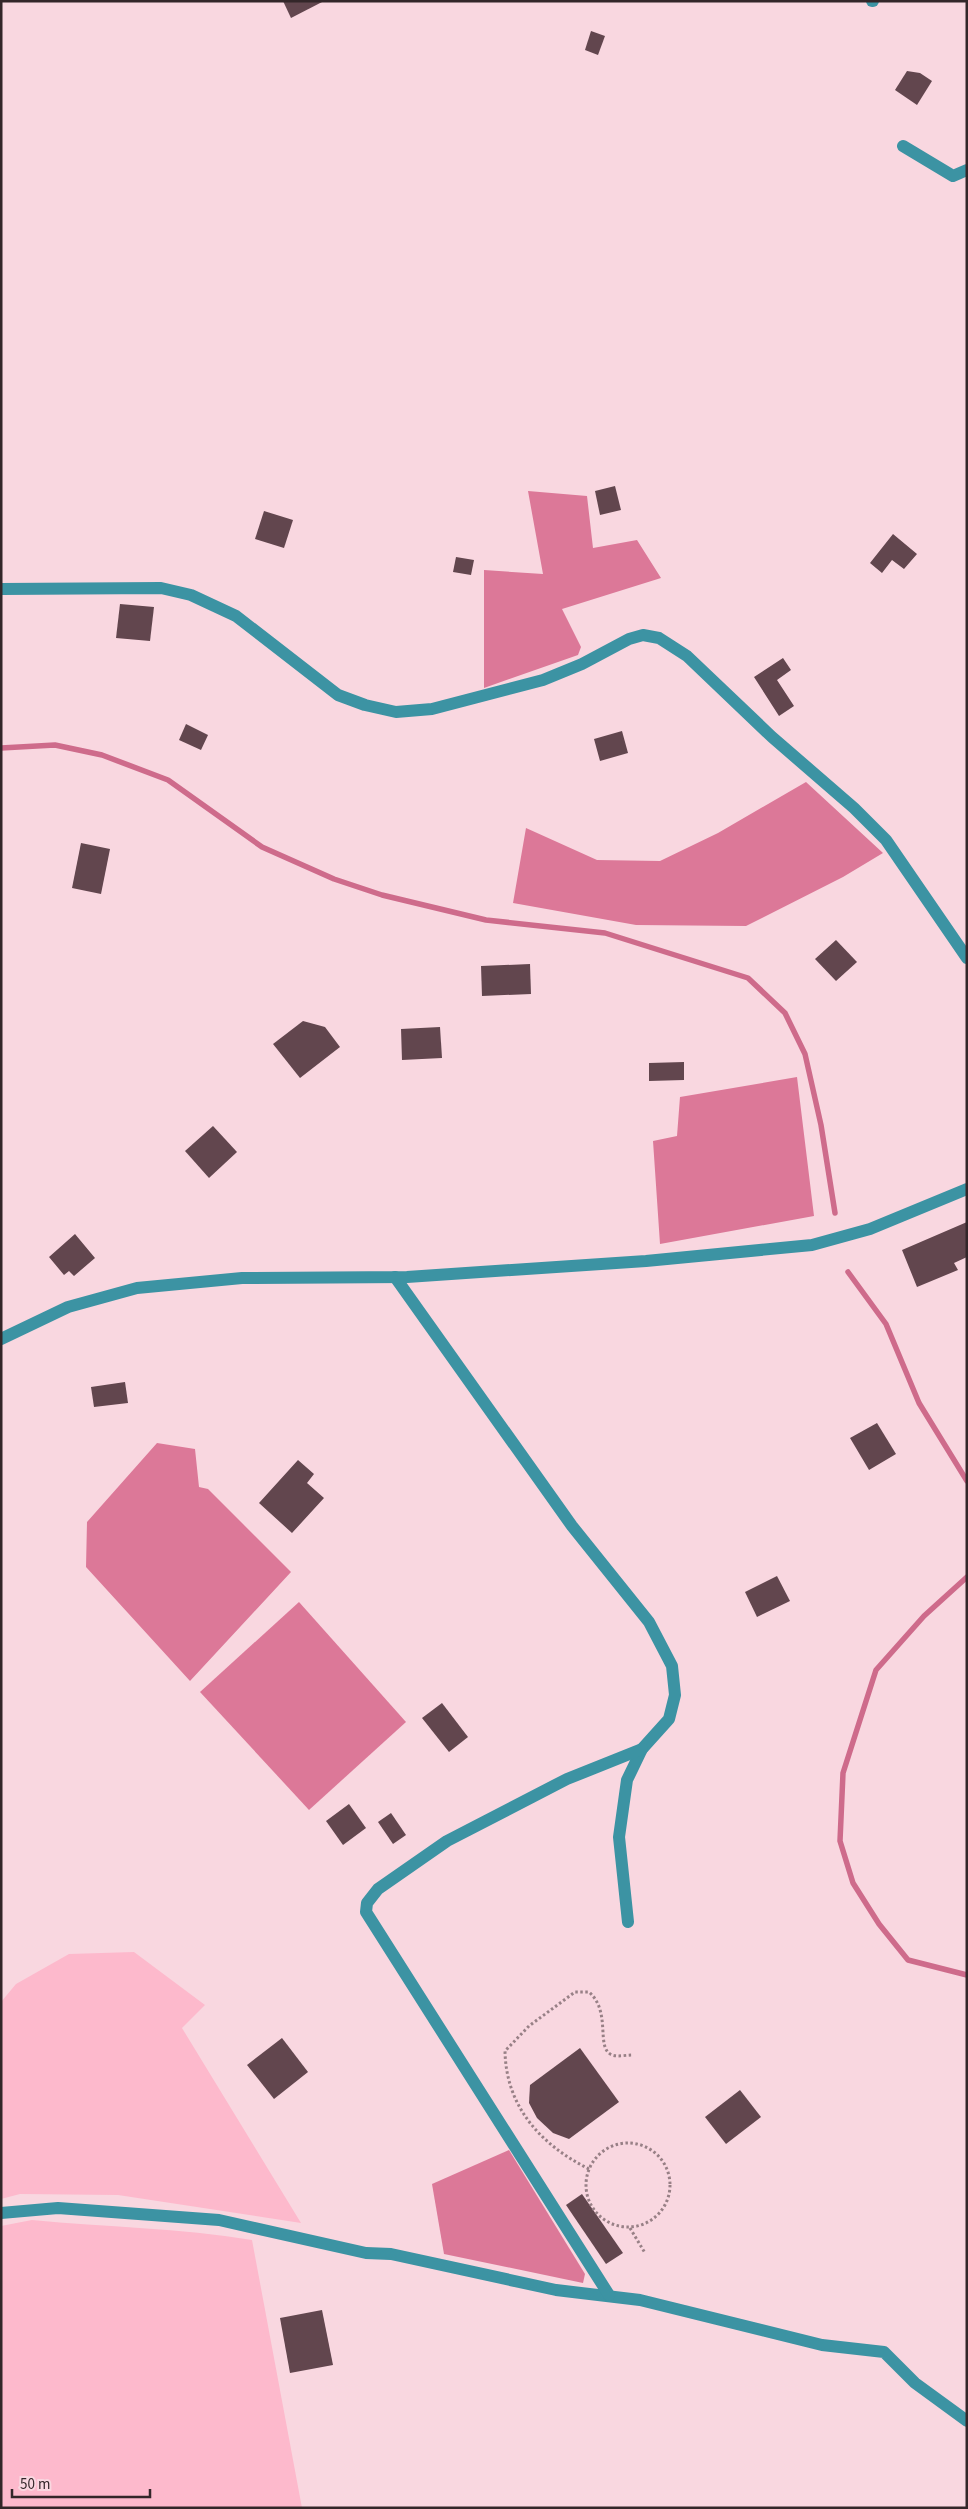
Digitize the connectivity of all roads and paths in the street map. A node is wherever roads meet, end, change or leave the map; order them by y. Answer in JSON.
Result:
{"nodes":[{"id":1,"x":903,"y":146,"type":"dead end"},
{"id":2,"x":967,"y":170,"type":"edge"},
{"id":3,"x":1,"y":589,"type":"edge"},
{"id":4,"x":967,"y":958,"type":"edge"},
{"id":5,"x":967,"y":1189,"type":"edge"},
{"id":6,"x":395,"y":1277,"type":"junction"},
{"id":7,"x":1,"y":1339,"type":"edge"},
{"id":8,"x":642,"y":1749,"type":"junction"},
{"id":9,"x":628,"y":1922,"type":"dead end"},
{"id":10,"x":632,"y":2055,"type":"dead end"},
{"id":11,"x":589,"y":2169,"type":"junction"},
{"id":12,"x":1,"y":2213,"type":"edge"},
{"id":13,"x":630,"y":2228,"type":"junction"},
{"id":14,"x":645,"y":2253,"type":"dead end"},
{"id":15,"x":609,"y":2295,"type":"junction"},
{"id":16,"x":967,"y":2421,"type":"edge"}],
"edges":[{"from":1,"to":2,"type":"street"},
{"from":3,"to":4,"type":"street"},
{"from":5,"to":6,"type":"street"},
{"from":6,"to":7,"type":"street"},
{"from":6,"to":8,"type":"street"},
{"from":8,"to":9,"type":"street"},
{"from":8,"to":15,"type":"street"},
{"from":10,"to":11,"type":"path"},
{"from":11,"to":13,"type":"path"},
{"from":11,"to":13,"type":"path"},
{"from":12,"to":15,"type":"street"},
{"from":13,"to":14,"type":"path"},
{"from":15,"to":16,"type":"street"}]}
